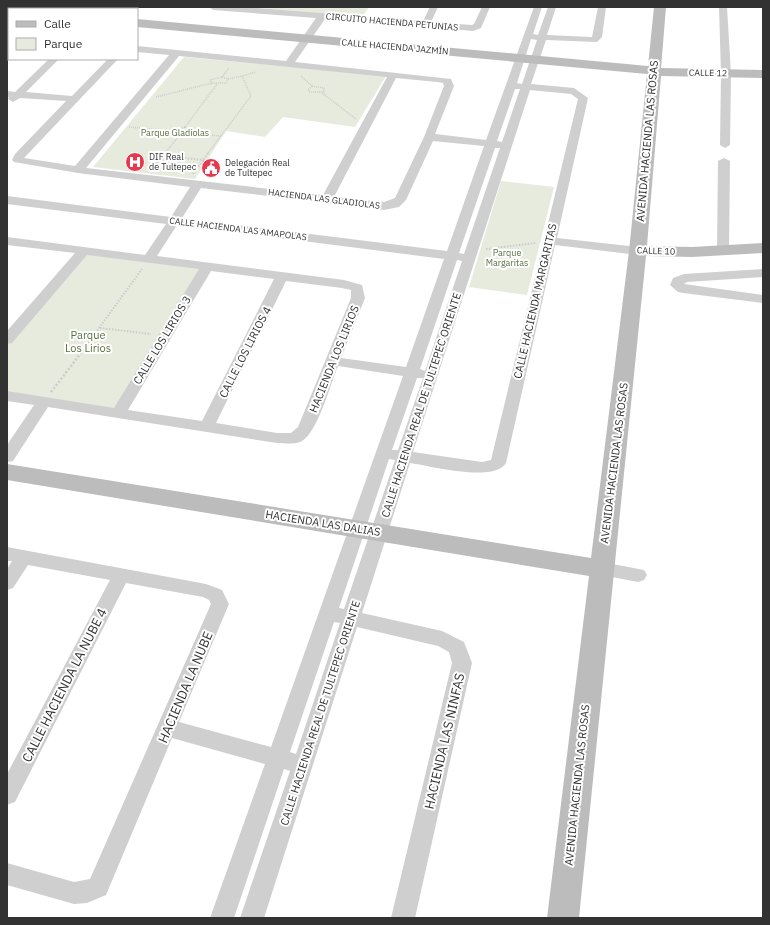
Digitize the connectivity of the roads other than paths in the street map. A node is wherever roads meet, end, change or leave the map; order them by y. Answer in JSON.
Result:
{"nodes":[{"id":1,"x":213,"y":7,"type":"edge"},
{"id":2,"x":217,"y":7,"type":"edge"},
{"id":3,"x":434,"y":7,"type":"edge"},
{"id":4,"x":486,"y":7,"type":"edge"},
{"id":5,"x":538,"y":7,"type":"edge"},
{"id":6,"x":552,"y":7,"type":"edge"},
{"id":7,"x":602,"y":7,"type":"edge"},
{"id":8,"x":660,"y":7,"type":"edge"},
{"id":9,"x":723,"y":7,"type":"edge"},
{"id":10,"x":322,"y":16,"type":"junction"},
{"id":11,"x":138,"y":23,"type":"edge"},
{"id":12,"x":425,"y":26,"type":"junction"},
{"id":13,"x":535,"y":37,"type":"junction"},
{"id":14,"x":307,"y":39,"type":"junction"},
{"id":15,"x":138,"y":49,"type":"edge"},
{"id":16,"x":176,"y":53,"type":"junction"},
{"id":17,"x":527,"y":59,"type":"junction"},
{"id":18,"x":42,"y":60,"type":"edge"},
{"id":19,"x":53,"y":60,"type":"edge"},
{"id":20,"x":112,"y":60,"type":"edge"},
{"id":21,"x":289,"y":64,"type":"junction"},
{"id":22,"x":653,"y":70,"type":"junction"},
{"id":23,"x":726,"y":74,"type":"junction"},
{"id":24,"x":763,"y":74,"type":"edge"},
{"id":25,"x":393,"y":75,"type":"junction"},
{"id":26,"x":518,"y":86,"type":"junction"},
{"id":27,"x":10,"y":94,"type":"edge"},
{"id":28,"x":75,"y":99,"type":"junction"},
{"id":29,"x":7,"y":104,"type":"edge"},
{"id":30,"x":429,"y":138,"type":"junction"},
{"id":31,"x":490,"y":144,"type":"junction"},
{"id":32,"x":725,"y":145,"type":"dead end"},
{"id":33,"x":506,"y":146,"type":"junction"},
{"id":34,"x":724,"y":161,"type":"dead end"},
{"id":35,"x":78,"y":170,"type":"junction"},
{"id":36,"x":192,"y":183,"type":"junction"},
{"id":37,"x":7,"y":200,"type":"edge"},
{"id":38,"x":326,"y":200,"type":"junction"},
{"id":39,"x":174,"y":221,"type":"junction"},
{"id":40,"x":549,"y":241,"type":"junction"},
{"id":41,"x":8,"y":242,"type":"edge"},
{"id":42,"x":763,"y":248,"type":"edge"},
{"id":43,"x":723,"y":250,"type":"junction"},
{"id":44,"x":84,"y":251,"type":"junction"},
{"id":45,"x":638,"y":251,"type":"junction"},
{"id":46,"x":470,"y":255,"type":"junction"},
{"id":47,"x":451,"y":256,"type":"junction"},
{"id":48,"x":149,"y":259,"type":"junction"},
{"id":49,"x":207,"y":267,"type":"junction"},
{"id":50,"x":758,"y":273,"type":"edge"},
{"id":51,"x":282,"y":276,"type":"junction"},
{"id":52,"x":758,"y":299,"type":"edge"},
{"id":53,"x":7,"y":340,"type":"edge"},
{"id":54,"x":333,"y":361,"type":"junction"},
{"id":55,"x":411,"y":372,"type":"junction"},
{"id":56,"x":431,"y":375,"type":"junction"},
{"id":57,"x":7,"y":396,"type":"edge"},
{"id":58,"x":44,"y":402,"type":"junction"},
{"id":59,"x":118,"y":413,"type":"junction"},
{"id":60,"x":207,"y":427,"type":"junction"},
{"id":61,"x":383,"y":453,"type":"junction"},
{"id":62,"x":7,"y":457,"type":"edge"},
{"id":63,"x":404,"y":457,"type":"junction"},
{"id":64,"x":7,"y":472,"type":"edge"},
{"id":65,"x":357,"y":529,"type":"junction"},
{"id":66,"x":379,"y":533,"type":"junction"},
{"id":67,"x":15,"y":556,"type":"edge"},
{"id":68,"x":602,"y":569,"type":"junction"},
{"id":69,"x":121,"y":575,"type":"junction"},
{"id":70,"x":638,"y":575,"type":"dead end"},
{"id":71,"x":7,"y":583,"type":"edge"},
{"id":72,"x":328,"y":613,"type":"junction"},
{"id":73,"x":351,"y":618,"type":"junction"},
{"id":74,"x":168,"y":728,"type":"junction"},
{"id":75,"x":278,"y":758,"type":"junction"},
{"id":76,"x":303,"y":765,"type":"junction"},
{"id":77,"x":7,"y":795,"type":"edge"},
{"id":78,"x":7,"y":874,"type":"edge"},
{"id":79,"x":222,"y":918,"type":"edge"},
{"id":80,"x":252,"y":918,"type":"edge"},
{"id":81,"x":403,"y":918,"type":"edge"},
{"id":82,"x":562,"y":918,"type":"edge"}],
"edges":[{"from":1,"to":2,"type":"street","name":"CIRCUITO HACIENDA PETUNIAS"},
{"from":2,"to":10,"type":"street","name":"CIRCUITO HACIENDA PETUNIAS"},
{"from":3,"to":12,"type":"street"},
{"from":4,"to":12,"type":"street","name":"CIRCUITO HACIENDA PETUNIAS"},
{"from":5,"to":13,"type":"street"},
{"from":6,"to":13,"type":"street"},
{"from":7,"to":13,"type":"street"},
{"from":8,"to":22,"type":"street","name":"AVENIDA HACIENDA LAS ROSAS"},
{"from":9,"to":23,"type":"street"},
{"from":10,"to":12,"type":"street","name":"CIRCUITO HACIENDA PETUNIAS"},
{"from":10,"to":14,"type":"street"},
{"from":11,"to":14,"type":"street","name":"CALLE HACIENDA JAZMÍN"},
{"from":13,"to":17,"type":"street"},
{"from":14,"to":17,"type":"street","name":"CALLE HACIENDA JAZMÍN"},
{"from":14,"to":21,"type":"street"},
{"from":15,"to":16,"type":"street","name":"HACIENDA LAS GLADIOLAS"},
{"from":16,"to":21,"type":"street","name":"HACIENDA LAS GLADIOLAS"},
{"from":16,"to":35,"type":"street"},
{"from":17,"to":22,"type":"street","name":"CALLE HACIENDA JAZMÍN"},
{"from":17,"to":26,"type":"street"},
{"from":18,"to":27,"type":"street"},
{"from":19,"to":27,"type":"street"},
{"from":20,"to":28,"type":"street","name":"HACIENDA LAS GLADIOLAS"},
{"from":21,"to":25,"type":"street","name":"HACIENDA LAS GLADIOLAS"},
{"from":22,"to":23,"type":"street","name":"CALLE 12"},
{"from":22,"to":45,"type":"street","name":"AVENIDA HACIENDA LAS ROSAS"},
{"from":23,"to":24,"type":"street","name":"CALLE 12"},
{"from":23,"to":32,"type":"street"},
{"from":25,"to":30,"type":"street","name":"HACIENDA LAS GLADIOLAS"},
{"from":25,"to":38,"type":"street"},
{"from":26,"to":31,"type":"street"},
{"from":26,"to":33,"type":"street","name":"CALLE HACIENDA REAL DE TULTEPEC ORIENTE"},
{"from":26,"to":40,"type":"street","name":"CALLE HACIENDA MARGARITAS"},
{"from":27,"to":28,"type":"street"},
{"from":27,"to":29,"type":"street"},
{"from":28,"to":35,"type":"street","name":"HACIENDA LAS GLADIOLAS"},
{"from":30,"to":31,"type":"street"},
{"from":30,"to":38,"type":"street","name":"HACIENDA LAS GLADIOLAS"},
{"from":31,"to":33,"type":"street"},
{"from":31,"to":47,"type":"street"},
{"from":33,"to":46,"type":"street","name":"CALLE HACIENDA REAL DE TULTEPEC ORIENTE"},
{"from":34,"to":43,"type":"street"},
{"from":35,"to":36,"type":"street","name":"HACIENDA LAS GLADIOLAS"},
{"from":36,"to":38,"type":"street","name":"HACIENDA LAS GLADIOLAS"},
{"from":36,"to":39,"type":"street"},
{"from":37,"to":39,"type":"street","name":"CALLE HACIENDA LAS AMAPOLAS"},
{"from":39,"to":47,"type":"street","name":"CALLE HACIENDA LAS AMAPOLAS"},
{"from":39,"to":48,"type":"street"},
{"from":40,"to":45,"type":"street","name":"CALLE 10"},
{"from":40,"to":63,"type":"street","name":"CALLE HACIENDA MARGARITAS"},
{"from":41,"to":44,"type":"street","name":"HACIENDA LOS LIRIOS"},
{"from":42,"to":43,"type":"street","name":"CALLE 10"},
{"from":43,"to":45,"type":"street","name":"CALLE 10"},
{"from":44,"to":48,"type":"street","name":"HACIENDA LOS LIRIOS"},
{"from":44,"to":53,"type":"street"},
{"from":45,"to":68,"type":"street","name":"AVENIDA HACIENDA LAS ROSAS"},
{"from":46,"to":47,"type":"street","name":"CALLE HACIENDA LAS AMAPOLAS"},
{"from":46,"to":56,"type":"street","name":"CALLE HACIENDA REAL DE TULTEPEC ORIENTE"},
{"from":47,"to":55,"type":"street"},
{"from":48,"to":49,"type":"street","name":"HACIENDA LOS LIRIOS"},
{"from":49,"to":51,"type":"street","name":"HACIENDA LOS LIRIOS"},
{"from":49,"to":59,"type":"street","name":"CALLE LOS LIRIOS 3"},
{"from":50,"to":52,"type":"street"},
{"from":50,"to":52,"type":"street"},
{"from":51,"to":54,"type":"street","name":"HACIENDA LOS LIRIOS"},
{"from":51,"to":60,"type":"street","name":"CALLE LOS LIRIOS 4"},
{"from":54,"to":55,"type":"street"},
{"from":54,"to":60,"type":"street","name":"HACIENDA LOS LIRIOS"},
{"from":55,"to":56,"type":"street"},
{"from":55,"to":61,"type":"street"},
{"from":56,"to":63,"type":"street","name":"CALLE HACIENDA REAL DE TULTEPEC ORIENTE"},
{"from":57,"to":58,"type":"street","name":"HACIENDA LOS LIRIOS"},
{"from":58,"to":59,"type":"street","name":"HACIENDA LOS LIRIOS"},
{"from":58,"to":62,"type":"street"},
{"from":59,"to":60,"type":"street","name":"HACIENDA LOS LIRIOS"},
{"from":61,"to":63,"type":"street","name":"CALLE HACIENDA MARGARITAS"},
{"from":61,"to":65,"type":"street"},
{"from":63,"to":66,"type":"street","name":"CALLE HACIENDA REAL DE TULTEPEC ORIENTE"},
{"from":64,"to":65,"type":"street","name":"HACIENDA LAS DALIAS"},
{"from":65,"to":66,"type":"street","name":"HACIENDA LAS DALIAS"},
{"from":65,"to":72,"type":"street"},
{"from":66,"to":68,"type":"street","name":"HACIENDA LAS DALIAS"},
{"from":66,"to":73,"type":"street","name":"CALLE HACIENDA REAL DE TULTEPEC ORIENTE"},
{"from":67,"to":69,"type":"street","name":"HACIENDA LA NUBE"},
{"from":67,"to":71,"type":"street"},
{"from":68,"to":70,"type":"street","name":"HACIENDA LAS DALIAS"},
{"from":68,"to":82,"type":"street","name":"AVENIDA HACIENDA LAS ROSAS"},
{"from":69,"to":74,"type":"street","name":"HACIENDA LA NUBE"},
{"from":69,"to":77,"type":"street","name":"CALLE HACIENDA LA NUBE 4"},
{"from":72,"to":73,"type":"street","name":"HACIENDA LAS NINFAS"},
{"from":72,"to":75,"type":"street"},
{"from":73,"to":76,"type":"street","name":"CALLE HACIENDA REAL DE TULTEPEC ORIENTE"},
{"from":73,"to":81,"type":"street","name":"HACIENDA LAS NINFAS"},
{"from":74,"to":75,"type":"street"},
{"from":74,"to":78,"type":"street","name":"HACIENDA LA NUBE"},
{"from":75,"to":76,"type":"street"},
{"from":75,"to":79,"type":"street"},
{"from":76,"to":80,"type":"street","name":"CALLE HACIENDA REAL DE TULTEPEC ORIENTE"}]}
